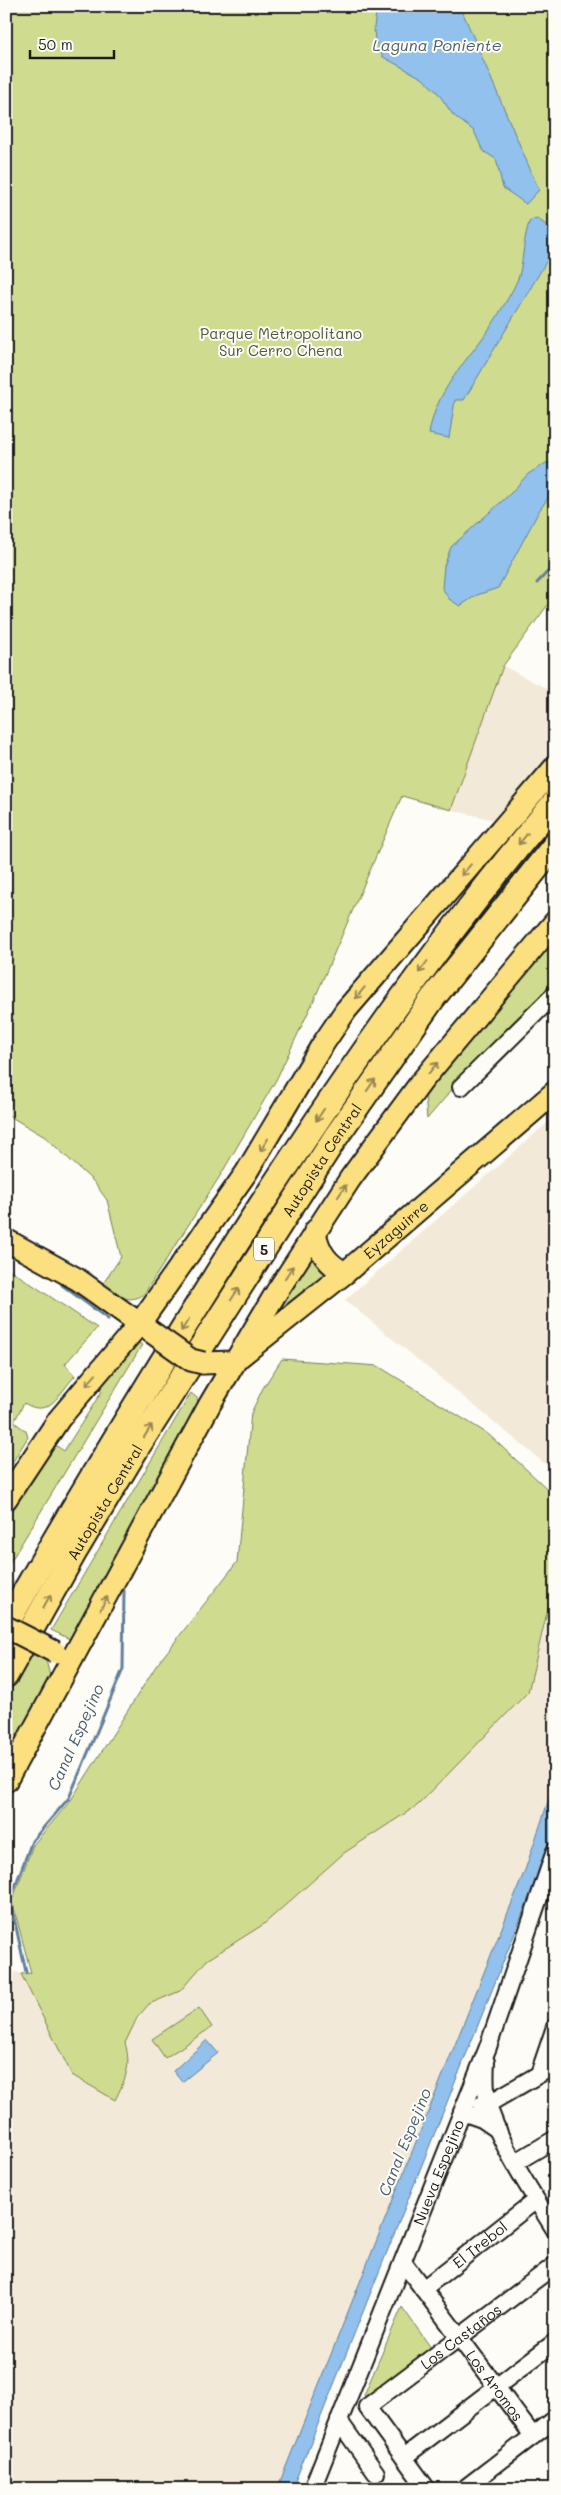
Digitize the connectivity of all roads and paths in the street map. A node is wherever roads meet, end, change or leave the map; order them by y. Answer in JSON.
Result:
{"nodes":[{"id":1,"x":555,"y":767,"type":"edge"},
{"id":2,"x":555,"y":802,"type":"edge"},
{"id":3,"x":555,"y":845,"type":"edge"},
{"id":4,"x":555,"y":922,"type":"edge"},
{"id":5,"x":555,"y":994,"type":"edge"},
{"id":6,"x":461,"y":1087,"type":"dead end"},
{"id":7,"x":555,"y":1092,"type":"edge"},
{"id":8,"x":315,"y":1231,"type":"junction"},
{"id":9,"x":6,"y":1240,"type":"edge"},
{"id":10,"x":344,"y":1272,"type":"junction"},
{"id":11,"x":117,"y":1306,"type":"junction"},
{"id":12,"x":295,"y":1314,"type":"junction"},
{"id":13,"x":145,"y":1327,"type":"junction"},
{"id":14,"x":123,"y":1344,"type":"junction"},
{"id":15,"x":234,"y":1362,"type":"junction"},
{"id":16,"x":197,"y":1364,"type":"junction"},
{"id":17,"x":210,"y":1404,"type":"junction"},
{"id":18,"x":190,"y":1441,"type":"junction"},
{"id":19,"x":6,"y":1499,"type":"edge"},
{"id":20,"x":6,"y":1626,"type":"edge"},
{"id":21,"x":64,"y":1656,"type":"junction"},
{"id":22,"x":6,"y":1675,"type":"edge"},
{"id":23,"x":6,"y":1781,"type":"edge"},
{"id":24,"x":555,"y":1851,"type":"edge"},
{"id":25,"x":555,"y":2027,"type":"edge"},
{"id":26,"x":488,"y":2046,"type":"junction"},
{"id":27,"x":555,"y":2065,"type":"edge"},
{"id":28,"x":539,"y":2074,"type":"junction"},
{"id":29,"x":488,"y":2104,"type":"junction"},
{"id":30,"x":463,"y":2107,"type":"junction"},
{"id":31,"x":500,"y":2132,"type":"junction"},
{"id":32,"x":555,"y":2140,"type":"edge"},
{"id":33,"x":516,"y":2162,"type":"junction"},
{"id":34,"x":536,"y":2200,"type":"junction"},
{"id":35,"x":555,"y":2230,"type":"edge"},
{"id":36,"x":403,"y":2262,"type":"junction"},
{"id":37,"x":555,"y":2265,"type":"edge"},
{"id":38,"x":423,"y":2289,"type":"junction"},
{"id":39,"x":460,"y":2337,"type":"junction"},
{"id":40,"x":555,"y":2342,"type":"edge"},
{"id":41,"x":496,"y":2386,"type":"junction"},
{"id":42,"x":555,"y":2419,"type":"edge"},
{"id":43,"x":339,"y":2421,"type":"junction"},
{"id":44,"x":533,"y":2436,"type":"junction"},
{"id":45,"x":404,"y":2457,"type":"junction"},
{"id":46,"x":376,"y":2473,"type":"dead end"},
{"id":47,"x":312,"y":2489,"type":"edge"},
{"id":48,"x":427,"y":2489,"type":"edge"},
{"id":49,"x":464,"y":2489,"type":"edge"}],
"edges":[{"from":1,"to":13,"type":"main road","one_way":true},
{"from":2,"to":20,"type":"highway","name":"Autopista Central","number":"5","one_way":true},
{"from":22,"to":3,"type":"highway","name":"Autopista Central","number":"5","one_way":true},
{"from":8,"to":4,"type":"main road","one_way":true},
{"from":5,"to":6,"type":"street"},
{"from":7,"to":10,"type":"main road","name":"Eyzaguirre"},
{"from":8,"to":10,"type":"main road"},
{"from":15,"to":8,"type":"main road","one_way":true},
{"from":9,"to":11,"type":"main road"},
{"from":10,"to":12,"type":"main road","name":"Eyzaguirre"},
{"from":11,"to":13,"type":"main road"},
{"from":11,"to":14,"type":"main road"},
{"from":12,"to":15,"type":"main road","name":"Eyzaguirre"},
{"from":12,"to":18,"type":"main road"},
{"from":13,"to":14,"type":"main road"},
{"from":13,"to":16,"type":"main road","bridge":true},
{"from":14,"to":19,"type":"main road","one_way":true},
{"from":15,"to":16,"type":"main road"},
{"from":15,"to":17,"type":"main road"},
{"from":16,"to":17,"type":"main road"},
{"from":17,"to":18,"type":"main road"},
{"from":21,"to":18,"type":"main road","one_way":true},
{"from":20,"to":21,"type":"main road","bridge":true},
{"from":21,"to":23,"type":"main road"},
{"from":24,"to":26,"type":"street","name":"Nueva Espejino"},
{"from":25,"to":28,"type":"street"},
{"from":26,"to":29,"type":"street"},
{"from":26,"to":30,"type":"street","name":"Nueva Espejino"},
{"from":27,"to":28,"type":"street"},
{"from":28,"to":29,"type":"street"},
{"from":29,"to":30,"type":"street"},
{"from":29,"to":31,"type":"street"},
{"from":30,"to":31,"type":"street"},
{"from":30,"to":36,"type":"street","name":"Nueva Espejino"},
{"from":31,"to":33,"type":"street"},
{"from":32,"to":33,"type":"street"},
{"from":33,"to":34,"type":"street"},
{"from":34,"to":35,"type":"street"},
{"from":34,"to":38,"type":"street","name":"El Trebol"},
{"from":36,"to":38,"type":"street","name":"Los Aromos"},
{"from":36,"to":43,"type":"street","name":"Nueva Espejino"},
{"from":37,"to":39,"type":"street","name":"Los Castaños"},
{"from":38,"to":39,"type":"street","name":"Los Aromos"},
{"from":39,"to":41,"type":"street","name":"Los Aromos"},
{"from":39,"to":45,"type":"street","name":"Los Castaños"},
{"from":40,"to":41,"type":"street"},
{"from":41,"to":44,"type":"street","name":"Los Aromos"},
{"from":41,"to":45,"type":"street"},
{"from":42,"to":44,"type":"street"},
{"from":43,"to":46,"type":"street"},
{"from":43,"to":47,"type":"street","name":"Nueva Espejino"},
{"from":44,"to":49,"type":"street"},
{"from":45,"to":48,"type":"street"}]}
